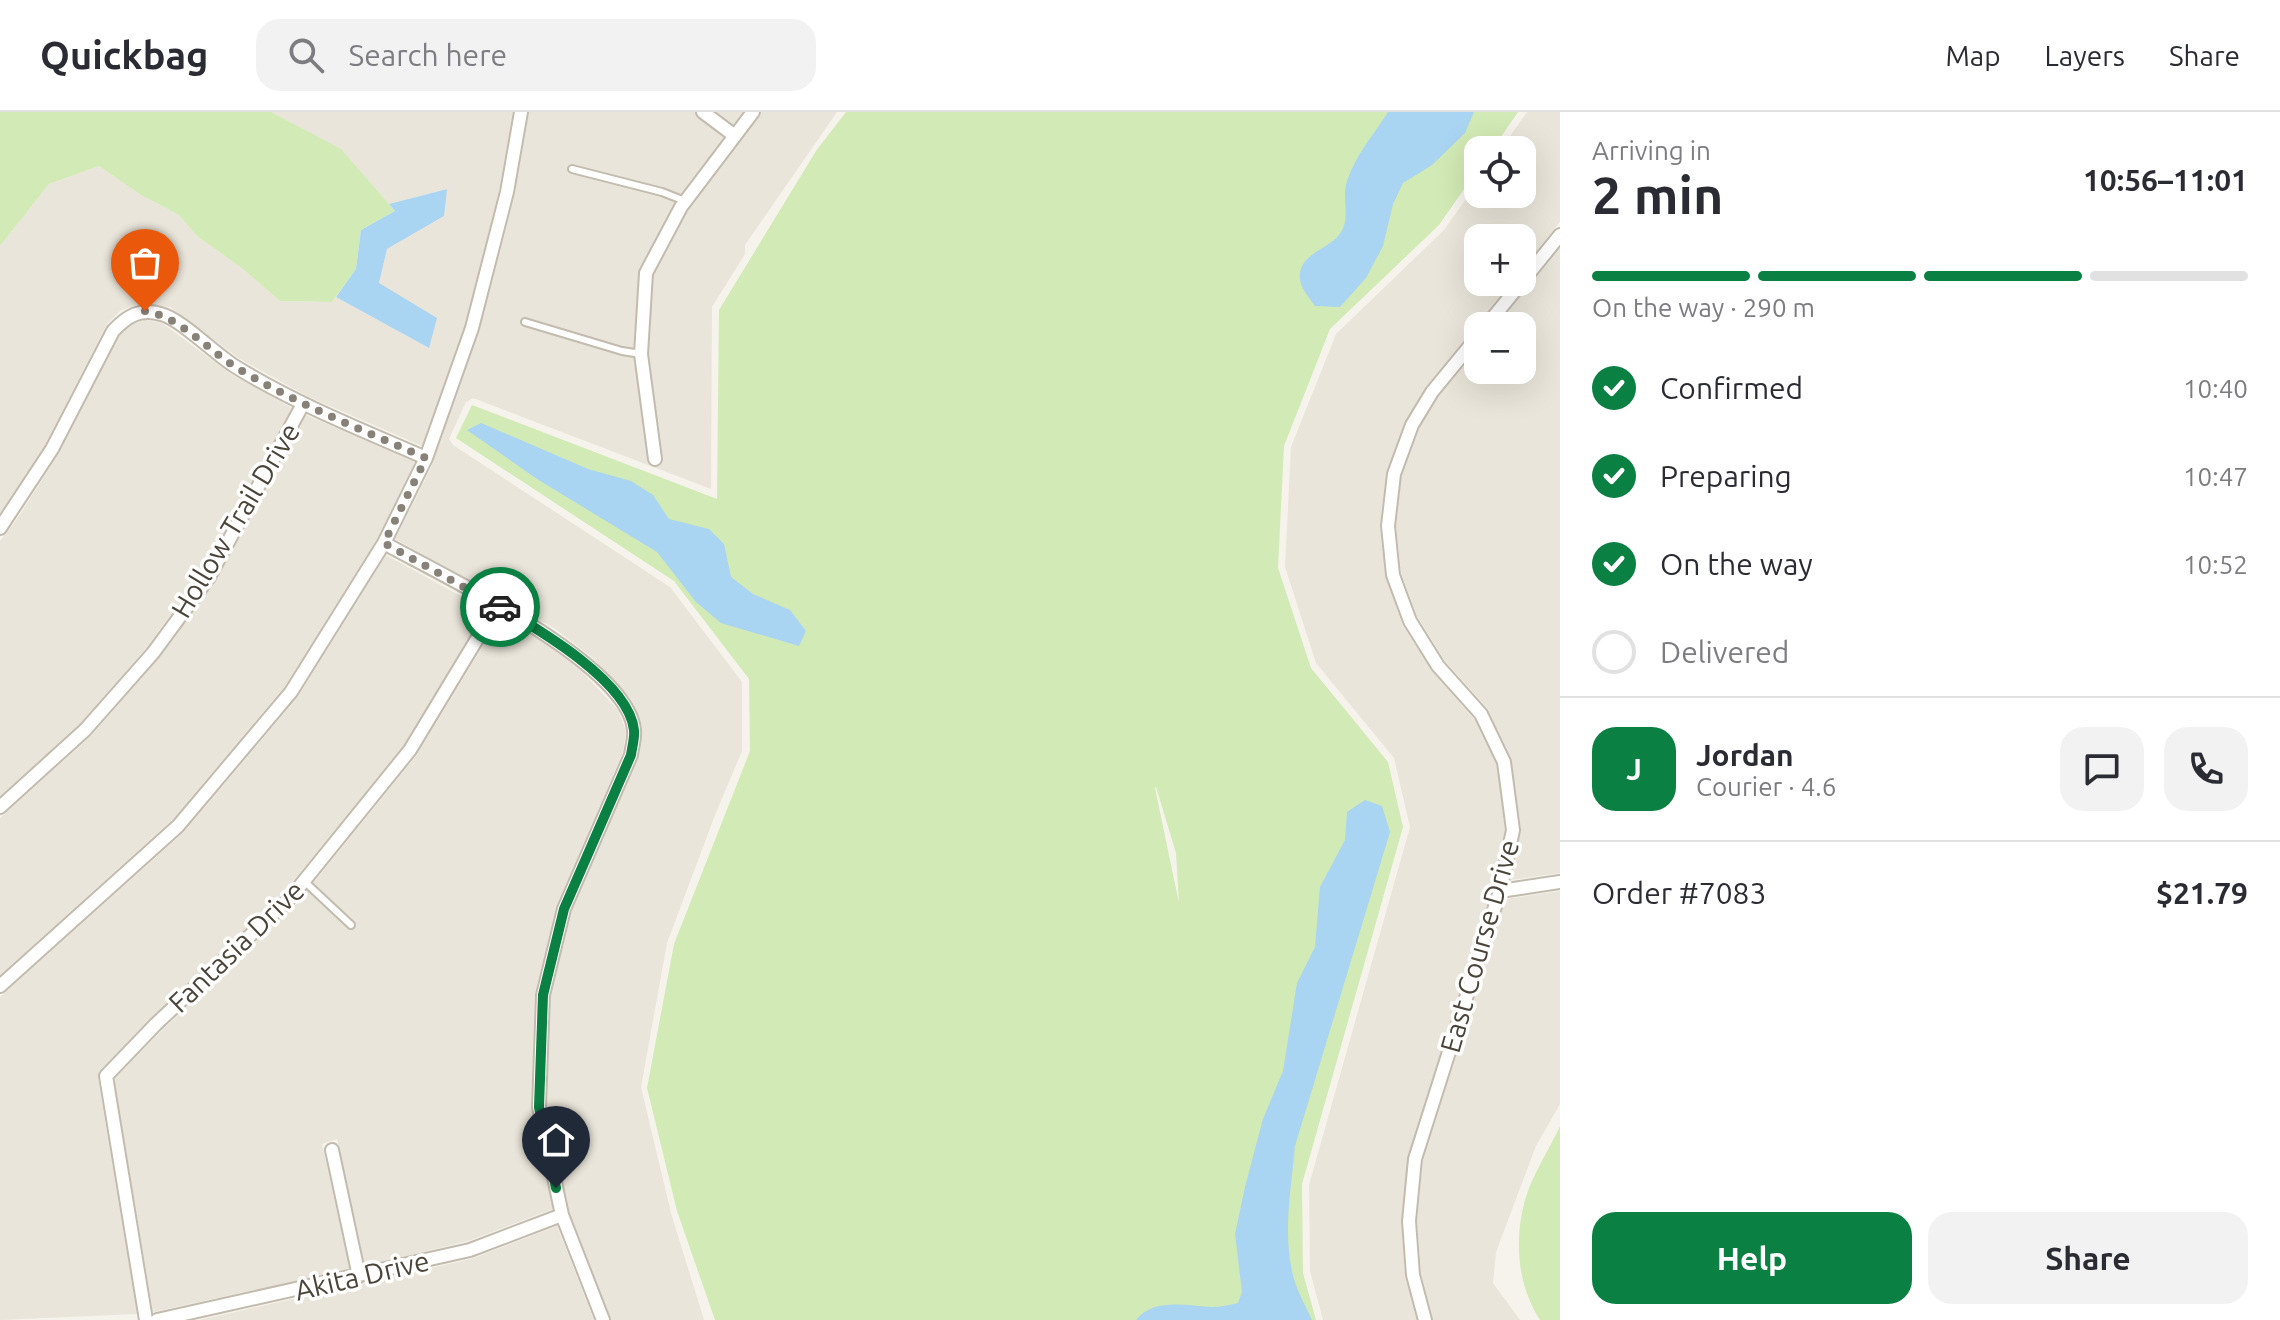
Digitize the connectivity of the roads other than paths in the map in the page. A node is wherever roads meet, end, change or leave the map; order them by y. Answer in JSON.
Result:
{"nodes":[{"id":1,"x":521,"y":112,"type":"edge"},
{"id":2,"x":703,"y":112,"type":"edge"},
{"id":3,"x":753,"y":112,"type":"edge"},
{"id":4,"x":735,"y":136,"type":"junction"},
{"id":5,"x":572,"y":169,"type":"dead end"},
{"id":6,"x":685,"y":201,"type":"junction"},
{"id":7,"x":1560,"y":235,"type":"edge"},
{"id":8,"x":1536,"y":265,"type":"edge"},
{"id":9,"x":1511,"y":296,"type":"edge"},
{"id":10,"x":1497,"y":312,"type":"edge"},
{"id":11,"x":525,"y":322,"type":"dead end"},
{"id":12,"x":1464,"y":353,"type":"edge"},
{"id":13,"x":641,"y":354,"type":"junction"},
{"id":14,"x":303,"y":404,"type":"junction"},
{"id":15,"x":426,"y":458,"type":"junction"},
{"id":16,"x":655,"y":459,"type":"dead end"},
{"id":17,"x":0,"y":528,"type":"edge"},
{"id":18,"x":384,"y":543,"type":"junction"},
{"id":19,"x":497,"y":606,"type":"junction"},
{"id":20,"x":0,"y":807,"type":"edge"},
{"id":21,"x":304,"y":881,"type":"junction"},
{"id":22,"x":1560,"y":882,"type":"edge"},
{"id":23,"x":1500,"y":891,"type":"junction"},
{"id":24,"x":351,"y":925,"type":"dead end"},
{"id":25,"x":0,"y":986,"type":"edge"},
{"id":26,"x":332,"y":1150,"type":"dead end"},
{"id":27,"x":562,"y":1215,"type":"junction"},
{"id":28,"x":359,"y":1276,"type":"junction"},
{"id":29,"x":146,"y":1320,"type":"edge"},
{"id":30,"x":157,"y":1320,"type":"edge"},
{"id":31,"x":603,"y":1320,"type":"edge"},
{"id":32,"x":1425,"y":1320,"type":"edge"}],
"edges":[{"from":1,"to":15,"type":"street"},
{"from":2,"to":4,"type":"street"},
{"from":3,"to":4,"type":"street"},
{"from":4,"to":6,"type":"street"},
{"from":5,"to":6,"type":"lane"},
{"from":6,"to":13,"type":"street"},
{"from":7,"to":8,"type":"street"},
{"from":9,"to":10,"type":"street"},
{"from":11,"to":13,"type":"lane"},
{"from":12,"to":23,"type":"street","name":"East Course Drive"},
{"from":13,"to":16,"type":"street"},
{"from":14,"to":15,"type":"street"},
{"from":14,"to":17,"type":"street"},
{"from":14,"to":20,"type":"street","name":"Hollow Trail Drive"},
{"from":15,"to":18,"type":"street"},
{"from":18,"to":19,"type":"street"},
{"from":18,"to":25,"type":"street"},
{"from":19,"to":21,"type":"street","name":"Fantasia Drive"},
{"from":19,"to":27,"type":"street"},
{"from":21,"to":24,"type":"lane"},
{"from":21,"to":29,"type":"street","name":"Fantasia Drive"},
{"from":22,"to":23,"type":"street"},
{"from":23,"to":32,"type":"street","name":"East Course Drive"},
{"from":26,"to":28,"type":"street"},
{"from":27,"to":28,"type":"street","name":"Akita Drive"},
{"from":27,"to":31,"type":"street"},
{"from":28,"to":30,"type":"street","name":"Akita Drive"}]}
